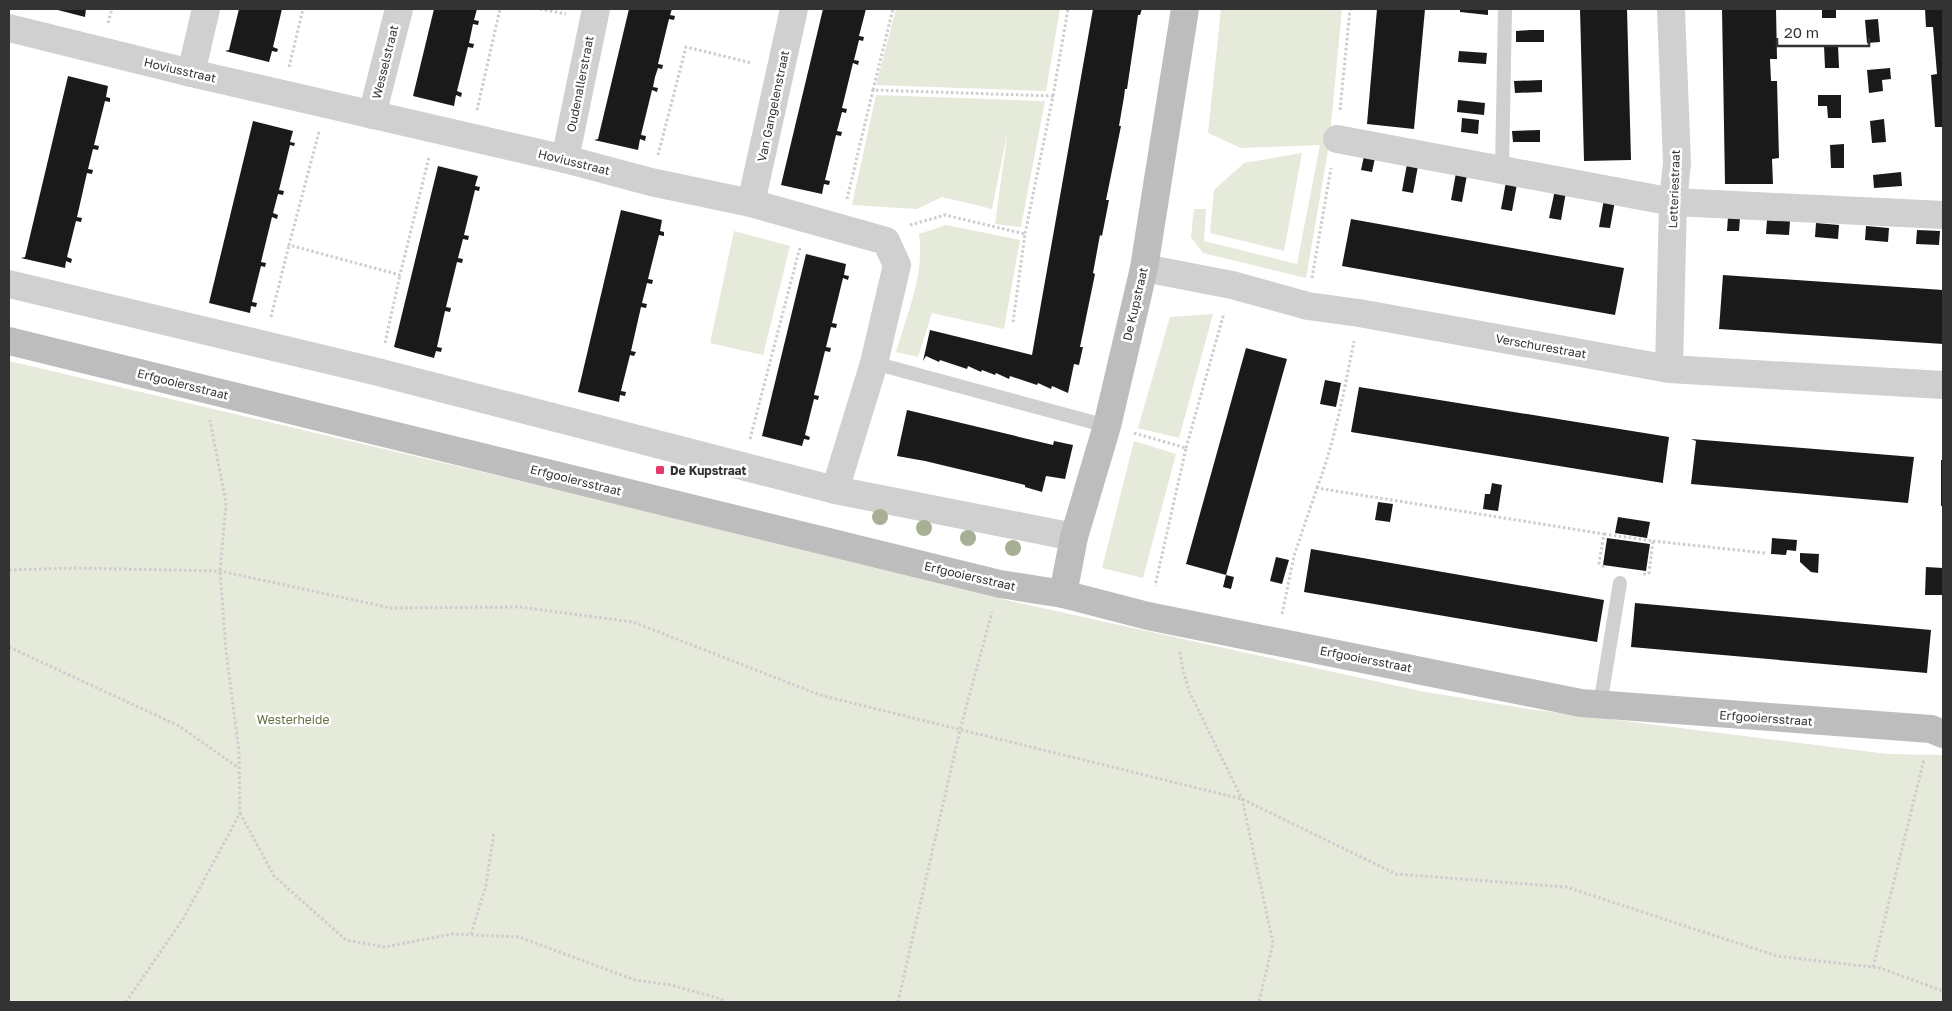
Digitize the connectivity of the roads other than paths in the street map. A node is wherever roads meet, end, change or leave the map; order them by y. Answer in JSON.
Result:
{"nodes":[{"id":1,"x":14,"y":9,"type":"edge"},
{"id":2,"x":206,"y":9,"type":"edge"},
{"id":3,"x":398,"y":9,"type":"edge"},
{"id":4,"x":596,"y":9,"type":"edge"},
{"id":5,"x":794,"y":9,"type":"edge"},
{"id":6,"x":1185,"y":9,"type":"edge"},
{"id":7,"x":1505,"y":9,"type":"edge"},
{"id":8,"x":1671,"y":9,"type":"edge"},
{"id":9,"x":9,"y":28,"type":"edge"},
{"id":10,"x":191,"y":73,"type":"junction"},
{"id":11,"x":372,"y":115,"type":"junction"},
{"id":12,"x":1340,"y":140,"type":"dead end"},
{"id":13,"x":565,"y":159,"type":"junction"},
{"id":14,"x":1502,"y":170,"type":"junction"},
{"id":15,"x":1673,"y":202,"type":"junction"},
{"id":16,"x":752,"y":203,"type":"junction"},
{"id":17,"x":1943,"y":215,"type":"edge"},
{"id":18,"x":1144,"y":268,"type":"junction"},
{"id":19,"x":9,"y":284,"type":"edge"},
{"id":20,"x":9,"y":341,"type":"edge"},
{"id":21,"x":874,"y":363,"type":"junction"},
{"id":22,"x":1669,"y":369,"type":"junction"},
{"id":23,"x":1943,"y":385,"type":"edge"},
{"id":24,"x":1107,"y":426,"type":"junction"},
{"id":25,"x":835,"y":490,"type":"junction"},
{"id":26,"x":1074,"y":537,"type":"junction"},
{"id":27,"x":1620,"y":583,"type":"road end"},
{"id":28,"x":1063,"y":594,"type":"junction"},
{"id":29,"x":1600,"y":705,"type":"junction"},
{"id":30,"x":1937,"y":732,"type":"edge"}],
"edges":[{"from":1,"to":9,"type":"street"},
{"from":2,"to":10,"type":"street"},
{"from":3,"to":11,"type":"street","name":"Wesselstraat"},
{"from":4,"to":13,"type":"street","name":"Oudenallerstraat"},
{"from":5,"to":16,"type":"street","name":"Van Gangelenstraat"},
{"from":6,"to":18,"type":"street","name":"De Kupstraat"},
{"from":7,"to":14,"type":"lane"},
{"from":8,"to":15,"type":"street","name":"Letteriestraat"},
{"from":9,"to":10,"type":"street","name":"Hoviusstraat"},
{"from":10,"to":11,"type":"street","name":"Hoviusstraat"},
{"from":11,"to":13,"type":"street","name":"Hoviusstraat"},
{"from":12,"to":14,"type":"street"},
{"from":13,"to":16,"type":"street","name":"Hoviusstraat"},
{"from":14,"to":15,"type":"street"},
{"from":15,"to":17,"type":"street"},
{"from":15,"to":22,"type":"street","name":"Letteriestraat"},
{"from":16,"to":21,"type":"street","name":"Hoviusstraat"},
{"from":18,"to":22,"type":"street","name":"Verschurestraat"},
{"from":18,"to":24,"type":"street","name":"De Kupstraat"},
{"from":19,"to":25,"type":"street"},
{"from":20,"to":28,"type":"street","name":"Erfgooiersstraat"},
{"from":21,"to":24,"type":"lane"},
{"from":21,"to":25,"type":"street"},
{"from":22,"to":23,"type":"street","name":"Verschurestraat"},
{"from":24,"to":26,"type":"street","name":"De Kupstraat"},
{"from":25,"to":26,"type":"street"},
{"from":26,"to":28,"type":"street","name":"De Kupstraat"},
{"from":27,"to":29,"type":"lane"},
{"from":28,"to":29,"type":"street","name":"Erfgooiersstraat"},
{"from":29,"to":30,"type":"street","name":"Erfgooiersstraat"}]}
